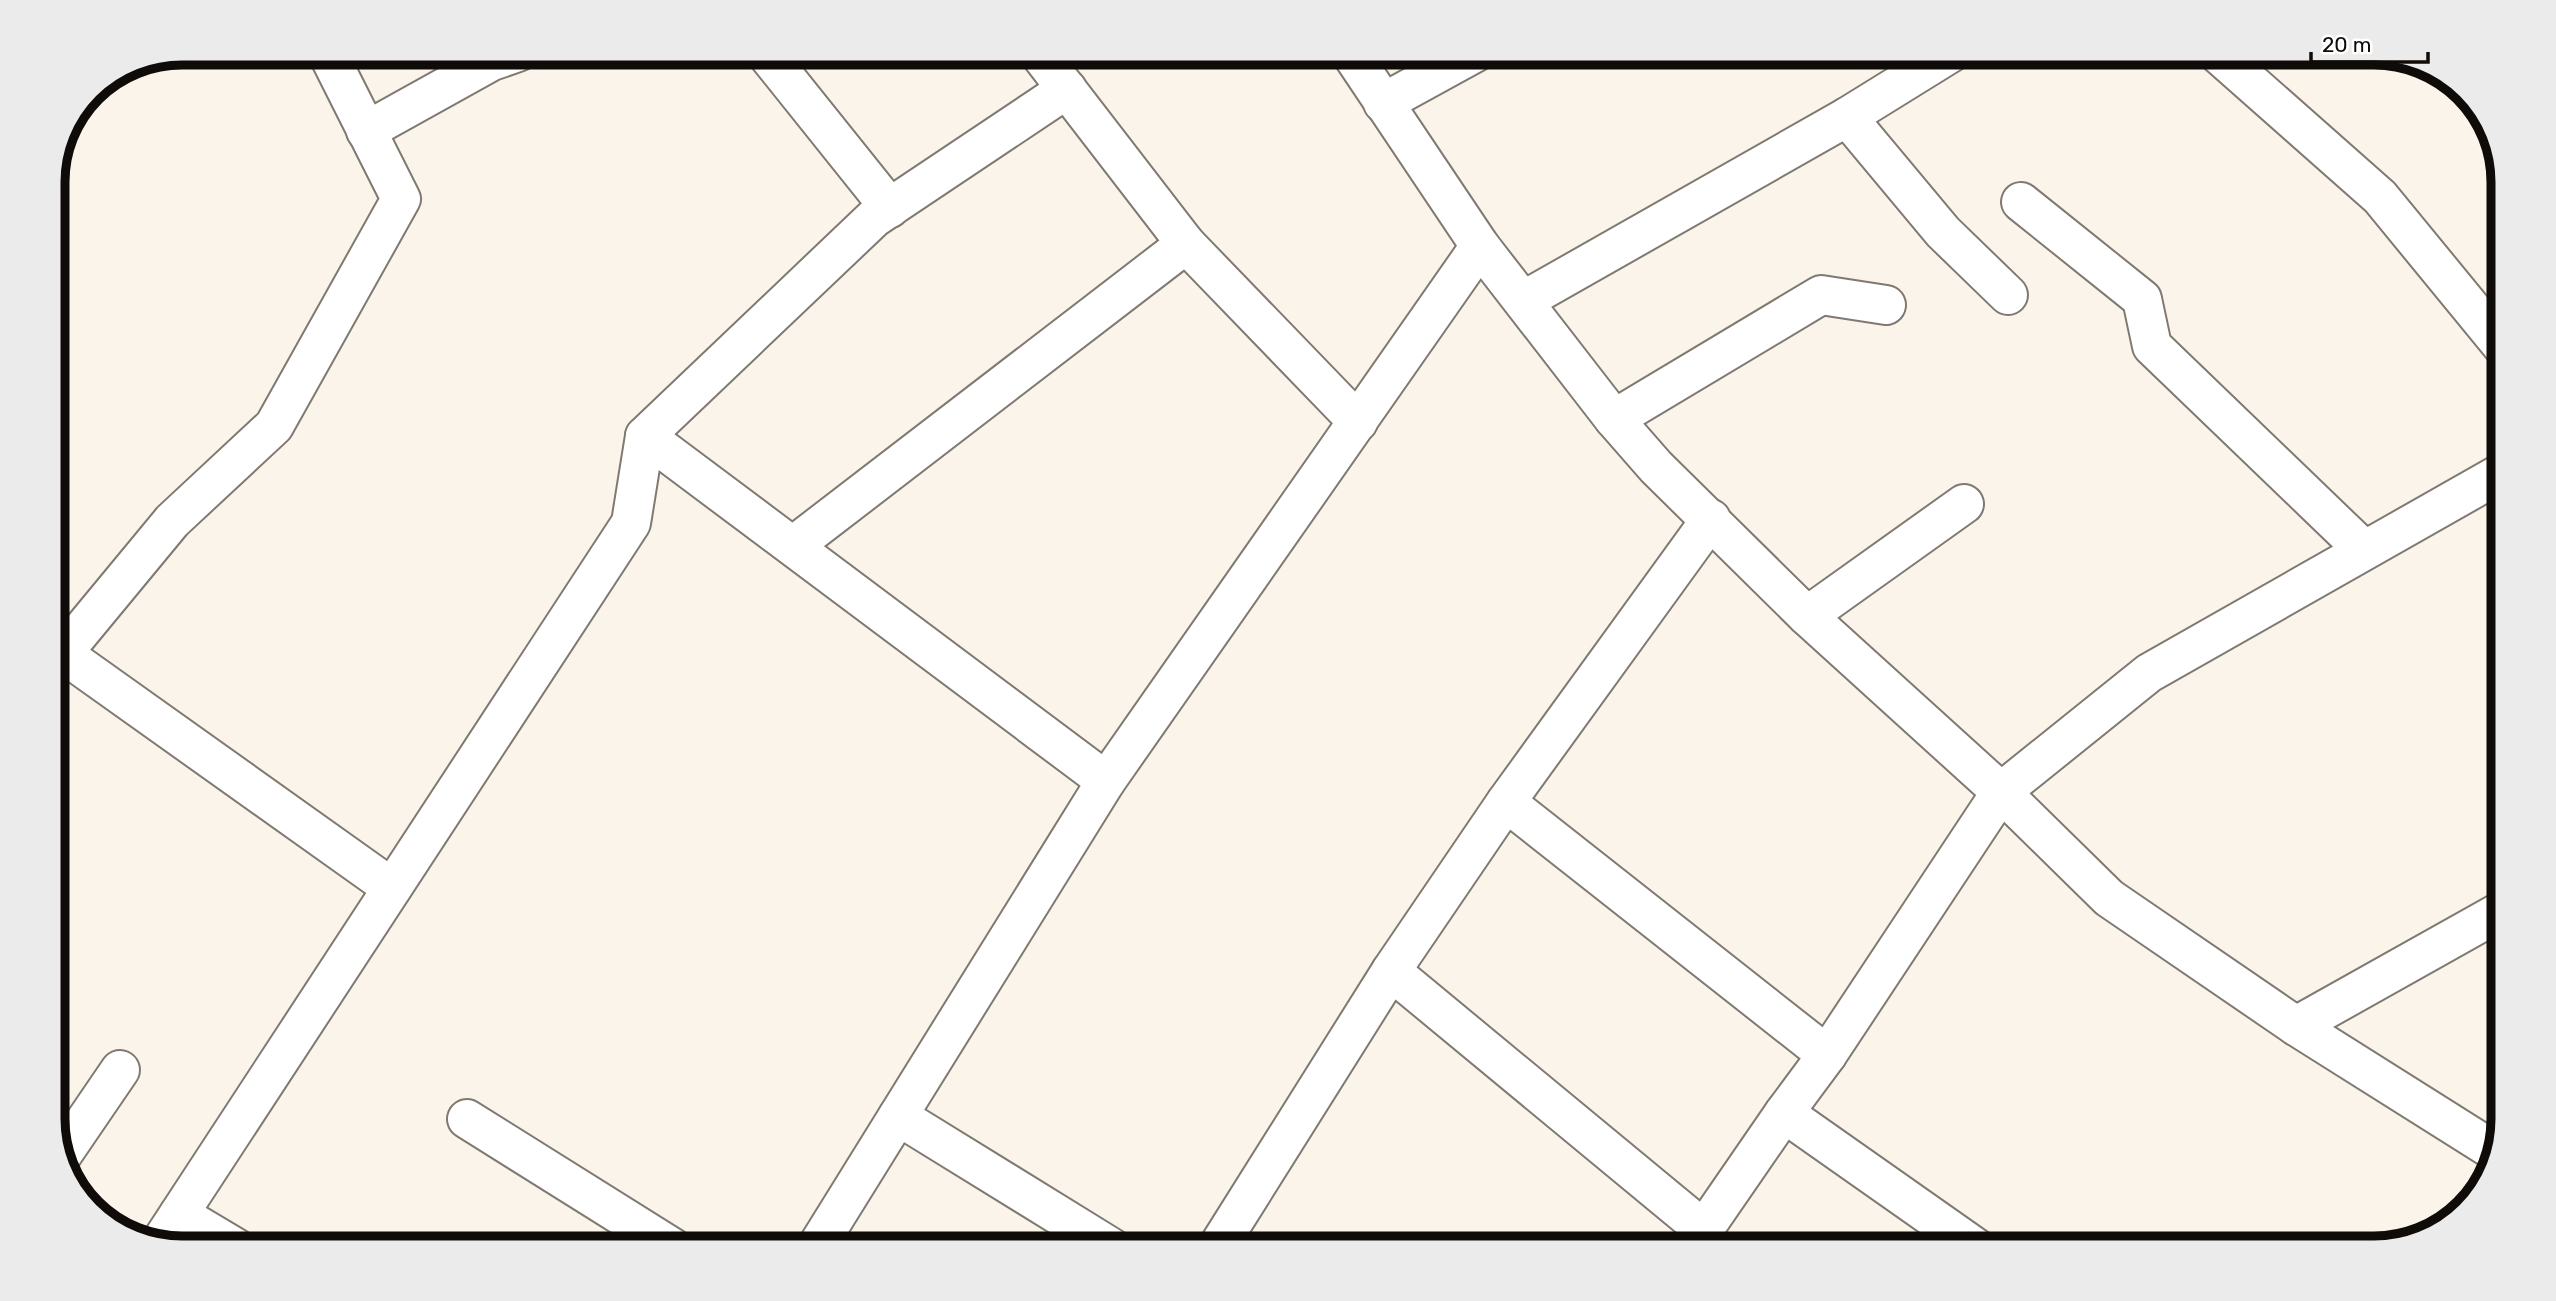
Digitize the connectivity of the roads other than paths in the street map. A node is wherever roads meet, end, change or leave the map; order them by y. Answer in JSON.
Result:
{"nodes":[{"id":1,"x":333,"y":65,"type":"edge"},
{"id":2,"x":485,"y":65,"type":"edge"},
{"id":3,"x":775,"y":65,"type":"edge"},
{"id":4,"x":1048,"y":65,"type":"edge"},
{"id":5,"x":1358,"y":65,"type":"edge"},
{"id":6,"x":1452,"y":65,"type":"edge"},
{"id":7,"x":1922,"y":65,"type":"edge"},
{"id":8,"x":2231,"y":65,"type":"edge"},
{"id":9,"x":1067,"y":89,"type":"junction"},
{"id":10,"x":1383,"y":103,"type":"junction"},
{"id":11,"x":1847,"y":117,"type":"junction"},
{"id":12,"x":366,"y":131,"type":"junction"},
{"id":13,"x":2021,"y":202,"type":"dead end"},
{"id":14,"x":890,"y":208,"type":"junction"},
{"id":15,"x":1186,"y":244,"type":"junction"},
{"id":16,"x":1480,"y":246,"type":"junction"},
{"id":17,"x":2008,"y":295,"type":"dead end"},
{"id":18,"x":1523,"y":301,"type":"junction"},
{"id":19,"x":1886,"y":305,"type":"dead end"},
{"id":20,"x":2491,"y":332,"type":"edge"},
{"id":21,"x":1614,"y":419,"type":"junction"},
{"id":22,"x":1359,"y":422,"type":"junction"},
{"id":23,"x":645,"y":436,"type":"junction"},
{"id":24,"x":2491,"y":479,"type":"edge"},
{"id":25,"x":1964,"y":504,"type":"dead end"},
{"id":26,"x":1711,"y":519,"type":"junction"},
{"id":27,"x":793,"y":546,"type":"junction"},
{"id":28,"x":2364,"y":550,"type":"junction"},
{"id":29,"x":1807,"y":616,"type":"junction"},
{"id":30,"x":65,"y":651,"type":"edge"},
{"id":31,"x":65,"y":664,"type":"edge"},
{"id":32,"x":1106,"y":780,"type":"junction"},
{"id":33,"x":2001,"y":792,"type":"junction"},
{"id":34,"x":1506,"y":802,"type":"junction"},
{"id":35,"x":392,"y":888,"type":"junction"},
{"id":36,"x":2491,"y":918,"type":"edge"},
{"id":37,"x":1391,"y":971,"type":"junction"},
{"id":38,"x":2296,"y":1026,"type":"junction"},
{"id":39,"x":1827,"y":1055,"type":"junction"},
{"id":40,"x":120,"y":1070,"type":"dead end"},
{"id":41,"x":1784,"y":1113,"type":"junction"},
{"id":42,"x":898,"y":1116,"type":"junction"},
{"id":43,"x":467,"y":1119,"type":"dead end"},
{"id":44,"x":68,"y":1146,"type":"edge"},
{"id":45,"x":2488,"y":1147,"type":"edge"},
{"id":46,"x":169,"y":1228,"type":"edge"},
{"id":47,"x":196,"y":1236,"type":"edge"},
{"id":48,"x":624,"y":1236,"type":"edge"},
{"id":49,"x":823,"y":1236,"type":"edge"},
{"id":50,"x":1093,"y":1236,"type":"edge"},
{"id":51,"x":1225,"y":1236,"type":"edge"},
{"id":52,"x":1694,"y":1236,"type":"edge"},
{"id":53,"x":1699,"y":1236,"type":"edge"},
{"id":54,"x":1959,"y":1236,"type":"edge"}],
"edges":[{"from":1,"to":12,"type":"street"},
{"from":2,"to":12,"type":"street"},
{"from":3,"to":14,"type":"street"},
{"from":4,"to":9,"type":"street"},
{"from":5,"to":10,"type":"street"},
{"from":6,"to":10,"type":"street"},
{"from":7,"to":11,"type":"street"},
{"from":8,"to":20,"type":"street"},
{"from":9,"to":14,"type":"street"},
{"from":9,"to":15,"type":"street"},
{"from":10,"to":16,"type":"street"},
{"from":11,"to":17,"type":"street"},
{"from":11,"to":18,"type":"street"},
{"from":12,"to":30,"type":"street"},
{"from":13,"to":28,"type":"street"},
{"from":14,"to":23,"type":"street"},
{"from":15,"to":22,"type":"street"},
{"from":15,"to":27,"type":"street"},
{"from":16,"to":18,"type":"street"},
{"from":16,"to":22,"type":"street"},
{"from":18,"to":21,"type":"street"},
{"from":19,"to":21,"type":"street"},
{"from":21,"to":26,"type":"street"},
{"from":22,"to":32,"type":"street"},
{"from":23,"to":27,"type":"street"},
{"from":23,"to":35,"type":"street"},
{"from":24,"to":28,"type":"street"},
{"from":25,"to":29,"type":"street"},
{"from":26,"to":29,"type":"street"},
{"from":26,"to":34,"type":"street"},
{"from":27,"to":32,"type":"street"},
{"from":28,"to":33,"type":"street"},
{"from":29,"to":33,"type":"street"},
{"from":31,"to":35,"type":"street"},
{"from":32,"to":42,"type":"street"},
{"from":33,"to":38,"type":"street"},
{"from":33,"to":39,"type":"street"},
{"from":34,"to":37,"type":"street"},
{"from":34,"to":39,"type":"street"},
{"from":35,"to":46,"type":"street"},
{"from":36,"to":38,"type":"street"},
{"from":37,"to":51,"type":"street"},
{"from":37,"to":52,"type":"street"},
{"from":38,"to":45,"type":"street"},
{"from":39,"to":41,"type":"street"},
{"from":40,"to":44,"type":"street"},
{"from":41,"to":53,"type":"street"},
{"from":41,"to":54,"type":"street"},
{"from":42,"to":49,"type":"street"},
{"from":42,"to":50,"type":"street"},
{"from":43,"to":48,"type":"street"},
{"from":46,"to":47,"type":"street"}]}
